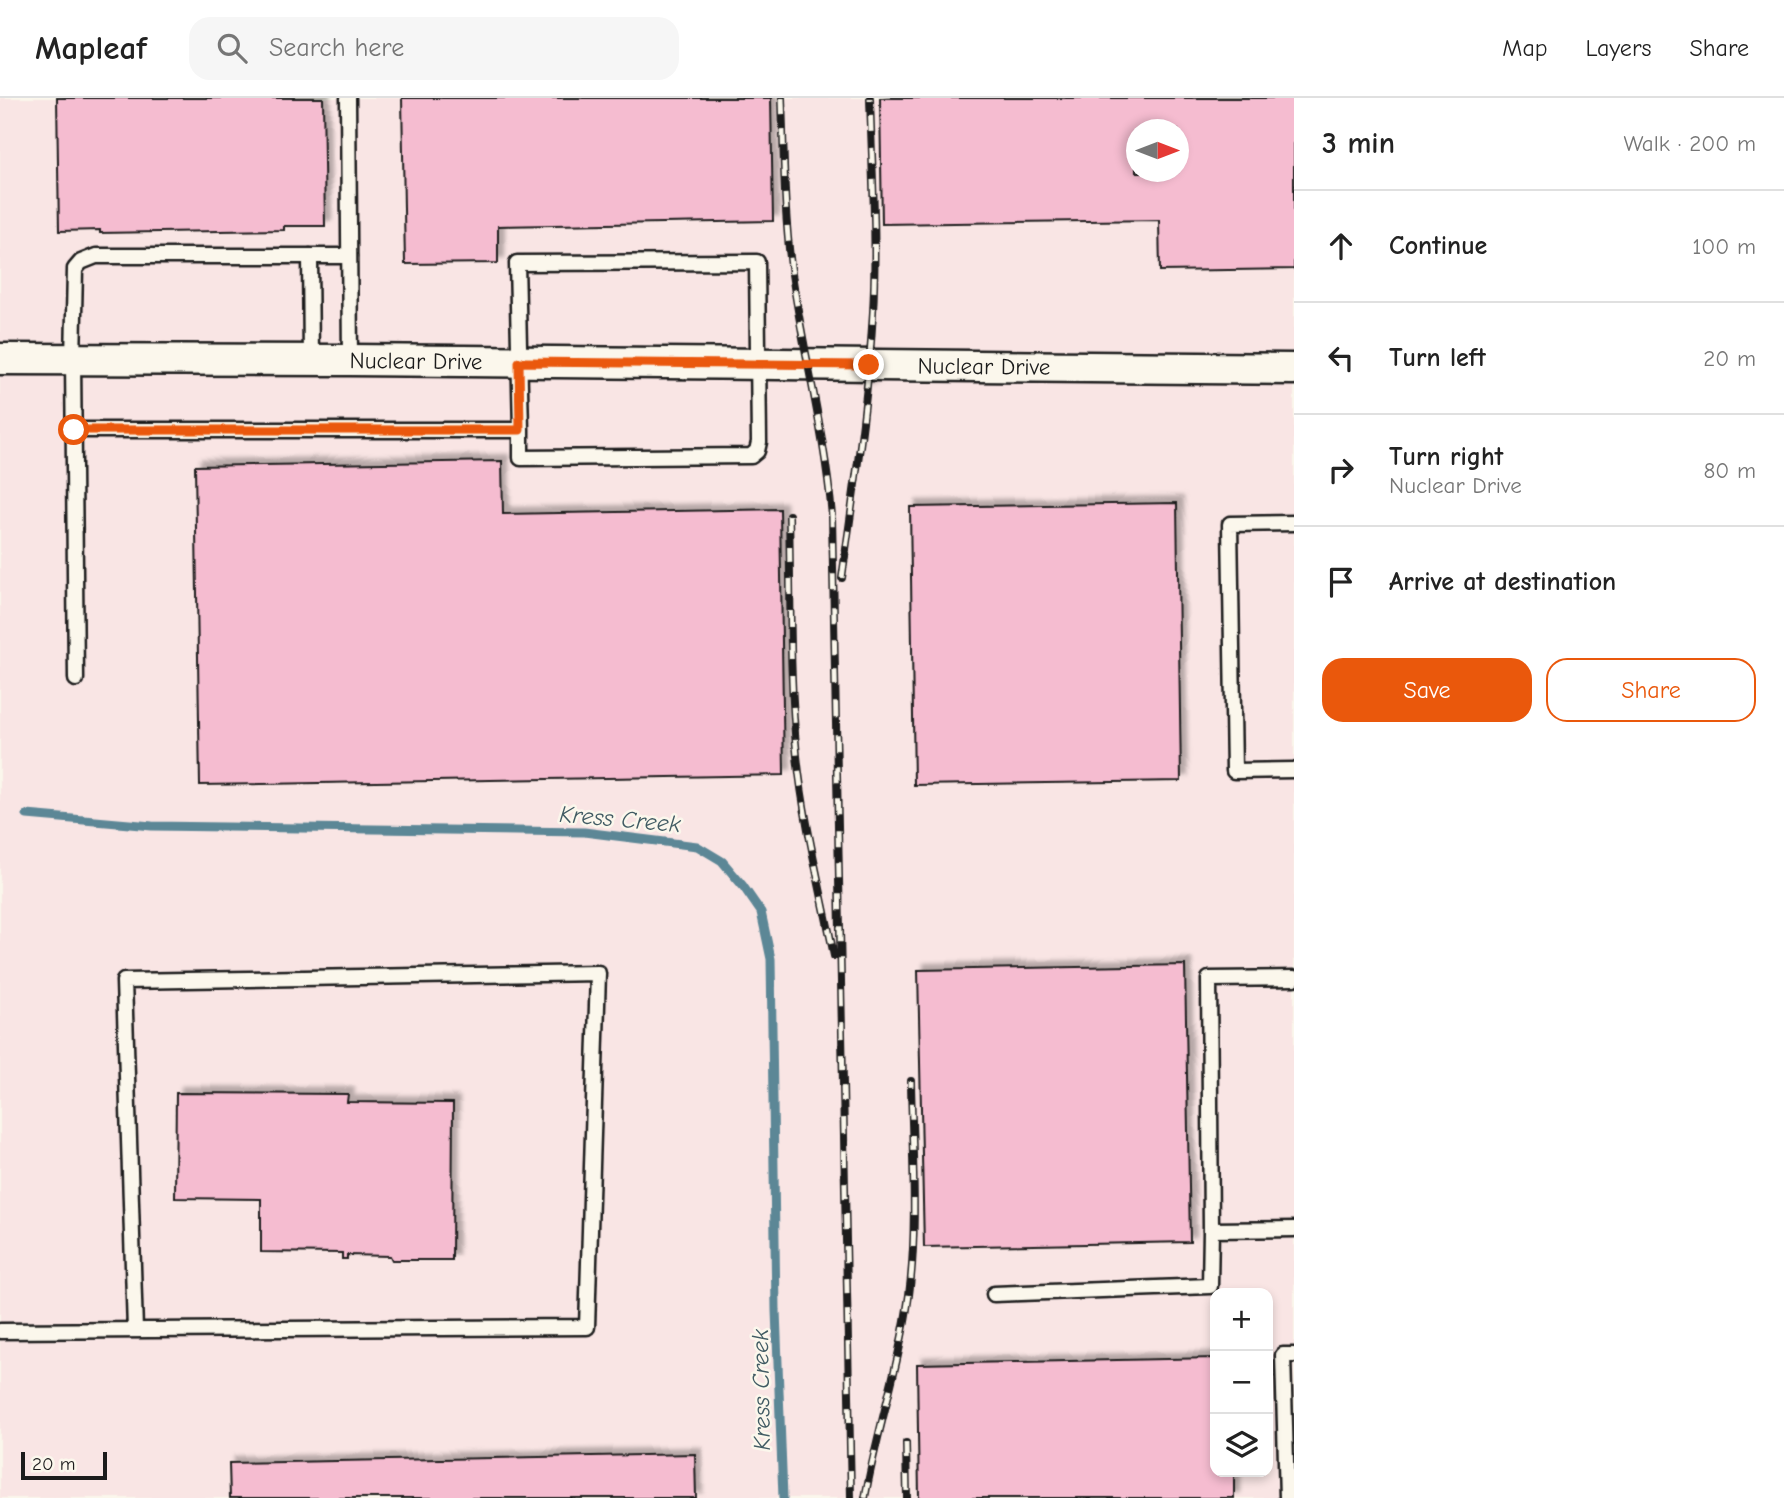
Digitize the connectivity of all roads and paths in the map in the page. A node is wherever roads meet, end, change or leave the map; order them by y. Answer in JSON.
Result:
{"nodes":[{"id":1,"x":348,"y":98,"type":"edge"},
{"id":2,"x":310,"y":257,"type":"junction"},
{"id":3,"x":349,"y":257,"type":"junction"},
{"id":4,"x":0,"y":359,"type":"edge"},
{"id":5,"x":73,"y":359,"type":"junction"},
{"id":6,"x":311,"y":360,"type":"junction"},
{"id":7,"x":350,"y":360,"type":"junction"},
{"id":8,"x":519,"y":362,"type":"junction"},
{"id":9,"x":758,"y":365,"type":"junction"},
{"id":10,"x":1294,"y":369,"type":"edge"},
{"id":11,"x":74,"y":430,"type":"junction"},
{"id":12,"x":520,"y":430,"type":"junction"},
{"id":13,"x":1294,"y":523,"type":"edge"},
{"id":14,"x":76,"y":679,"type":"dead end"},
{"id":15,"x":1294,"y":771,"type":"edge"},
{"id":16,"x":1294,"y":978,"type":"edge"},
{"id":17,"x":1294,"y":1229,"type":"edge"},
{"id":18,"x":1211,"y":1230,"type":"junction"},
{"id":19,"x":994,"y":1294,"type":"dead end"},
{"id":20,"x":135,"y":1330,"type":"junction"},
{"id":21,"x":0,"y":1331,"type":"edge"},
{"id":22,"x":1294,"y":1355,"type":"edge"},
{"id":23,"x":1287,"y":1498,"type":"edge"}],
"edges":[{"from":1,"to":3,"type":"lane"},
{"from":2,"to":3,"type":"lane"},
{"from":2,"to":5,"type":"lane"},
{"from":2,"to":6,"type":"lane"},
{"from":3,"to":7,"type":"lane"},
{"from":4,"to":5,"type":"street","name":"Nuclear Drive"},
{"from":5,"to":6,"type":"street","name":"Nuclear Drive"},
{"from":5,"to":11,"type":"lane"},
{"from":6,"to":7,"type":"street","name":"Nuclear Drive"},
{"from":7,"to":8,"type":"street","name":"Nuclear Drive"},
{"from":8,"to":9,"type":"street","name":"Nuclear Drive"},
{"from":8,"to":9,"type":"lane"},
{"from":8,"to":12,"type":"lane"},
{"from":9,"to":10,"type":"street","name":"Nuclear Drive"},
{"from":9,"to":12,"type":"lane"},
{"from":11,"to":12,"type":"lane"},
{"from":11,"to":14,"type":"lane"},
{"from":13,"to":15,"type":"lane"},
{"from":16,"to":18,"type":"lane"},
{"from":17,"to":18,"type":"lane"},
{"from":18,"to":19,"type":"lane"},
{"from":20,"to":20,"type":"lane"},
{"from":20,"to":21,"type":"lane"},
{"from":22,"to":23,"type":"lane"}]}
